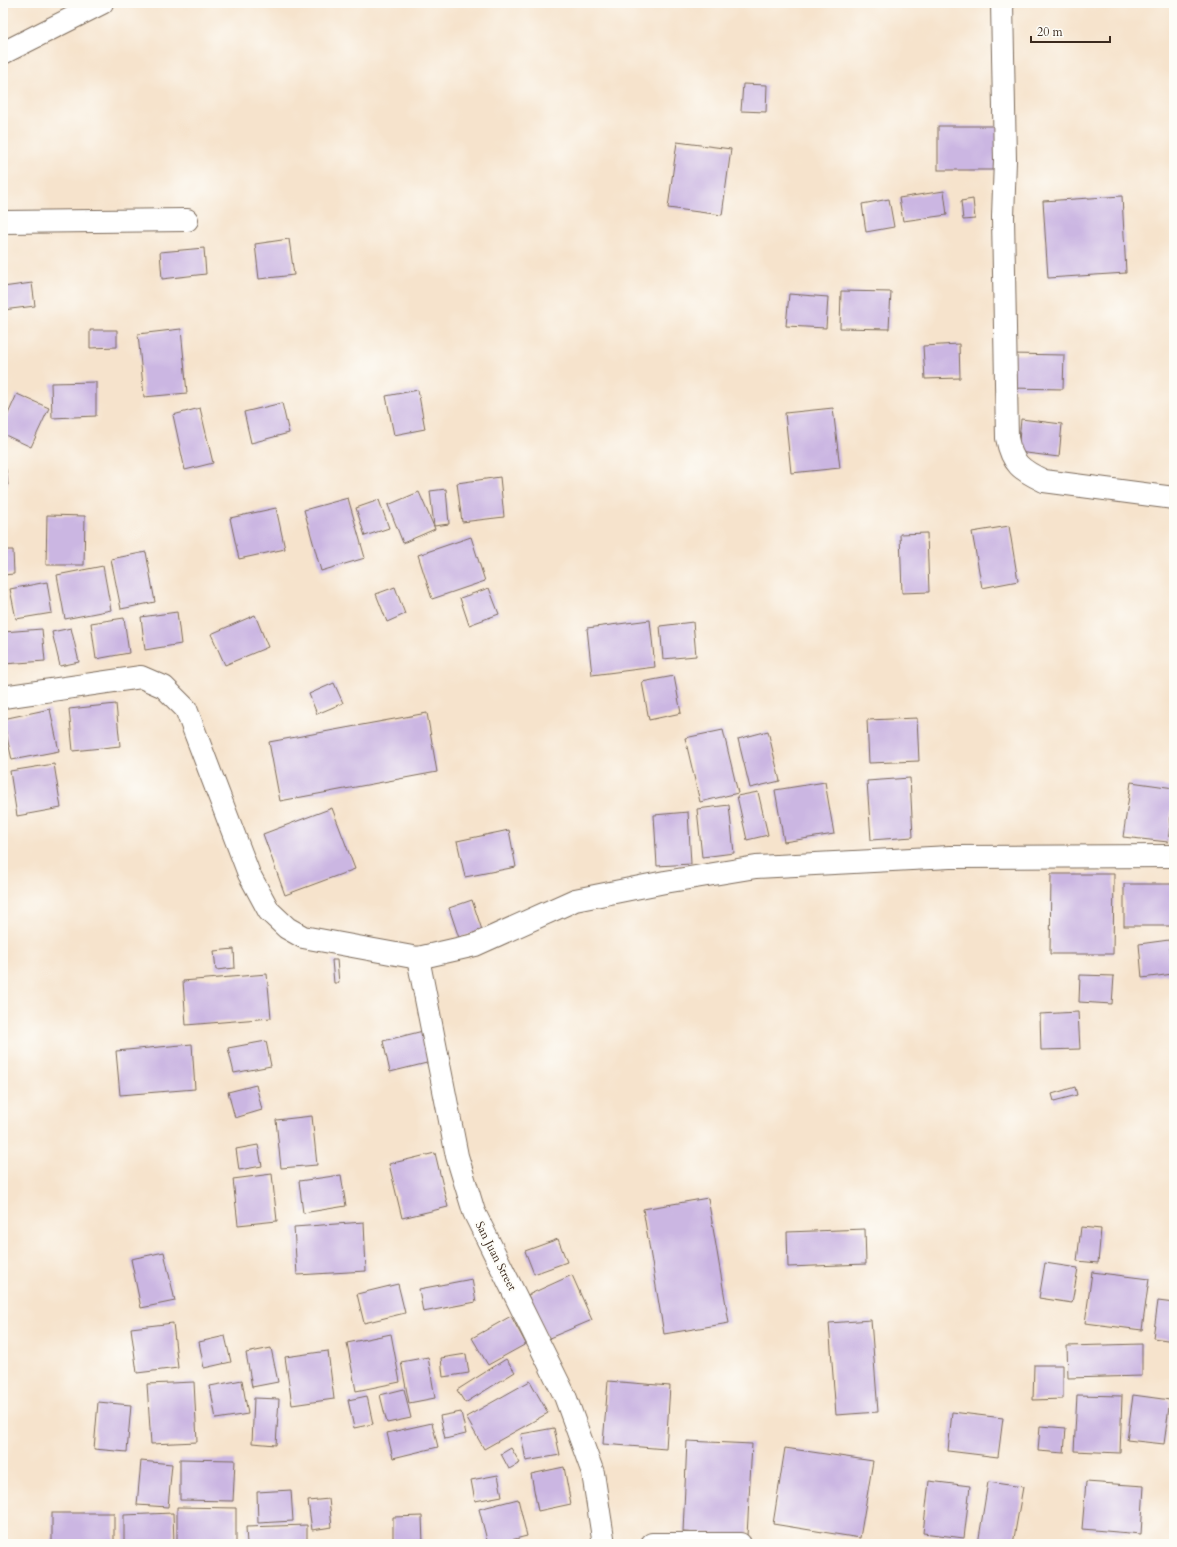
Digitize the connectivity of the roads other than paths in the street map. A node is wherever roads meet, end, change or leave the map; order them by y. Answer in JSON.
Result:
{"nodes":[{"id":1,"x":102,"y":3,"type":"edge"},
{"id":2,"x":1002,"y":3,"type":"edge"},
{"id":3,"x":3,"y":53,"type":"edge"},
{"id":4,"x":187,"y":220,"type":"dead end"},
{"id":5,"x":3,"y":222,"type":"edge"},
{"id":6,"x":1174,"y":498,"type":"edge"},
{"id":7,"x":3,"y":696,"type":"edge"},
{"id":8,"x":1174,"y":856,"type":"edge"},
{"id":9,"x":418,"y":958,"type":"junction"},
{"id":10,"x":604,"y":1544,"type":"edge"},
{"id":11,"x":652,"y":1544,"type":"edge"},
{"id":12,"x":740,"y":1544,"type":"edge"}],
"edges":[{"from":1,"to":3,"type":"street"},
{"from":2,"to":6,"type":"street"},
{"from":4,"to":5,"type":"street"},
{"from":7,"to":9,"type":"street"},
{"from":8,"to":9,"type":"street"},
{"from":9,"to":10,"type":"street","name":"San Juan Street"},
{"from":11,"to":12,"type":"street"}]}
